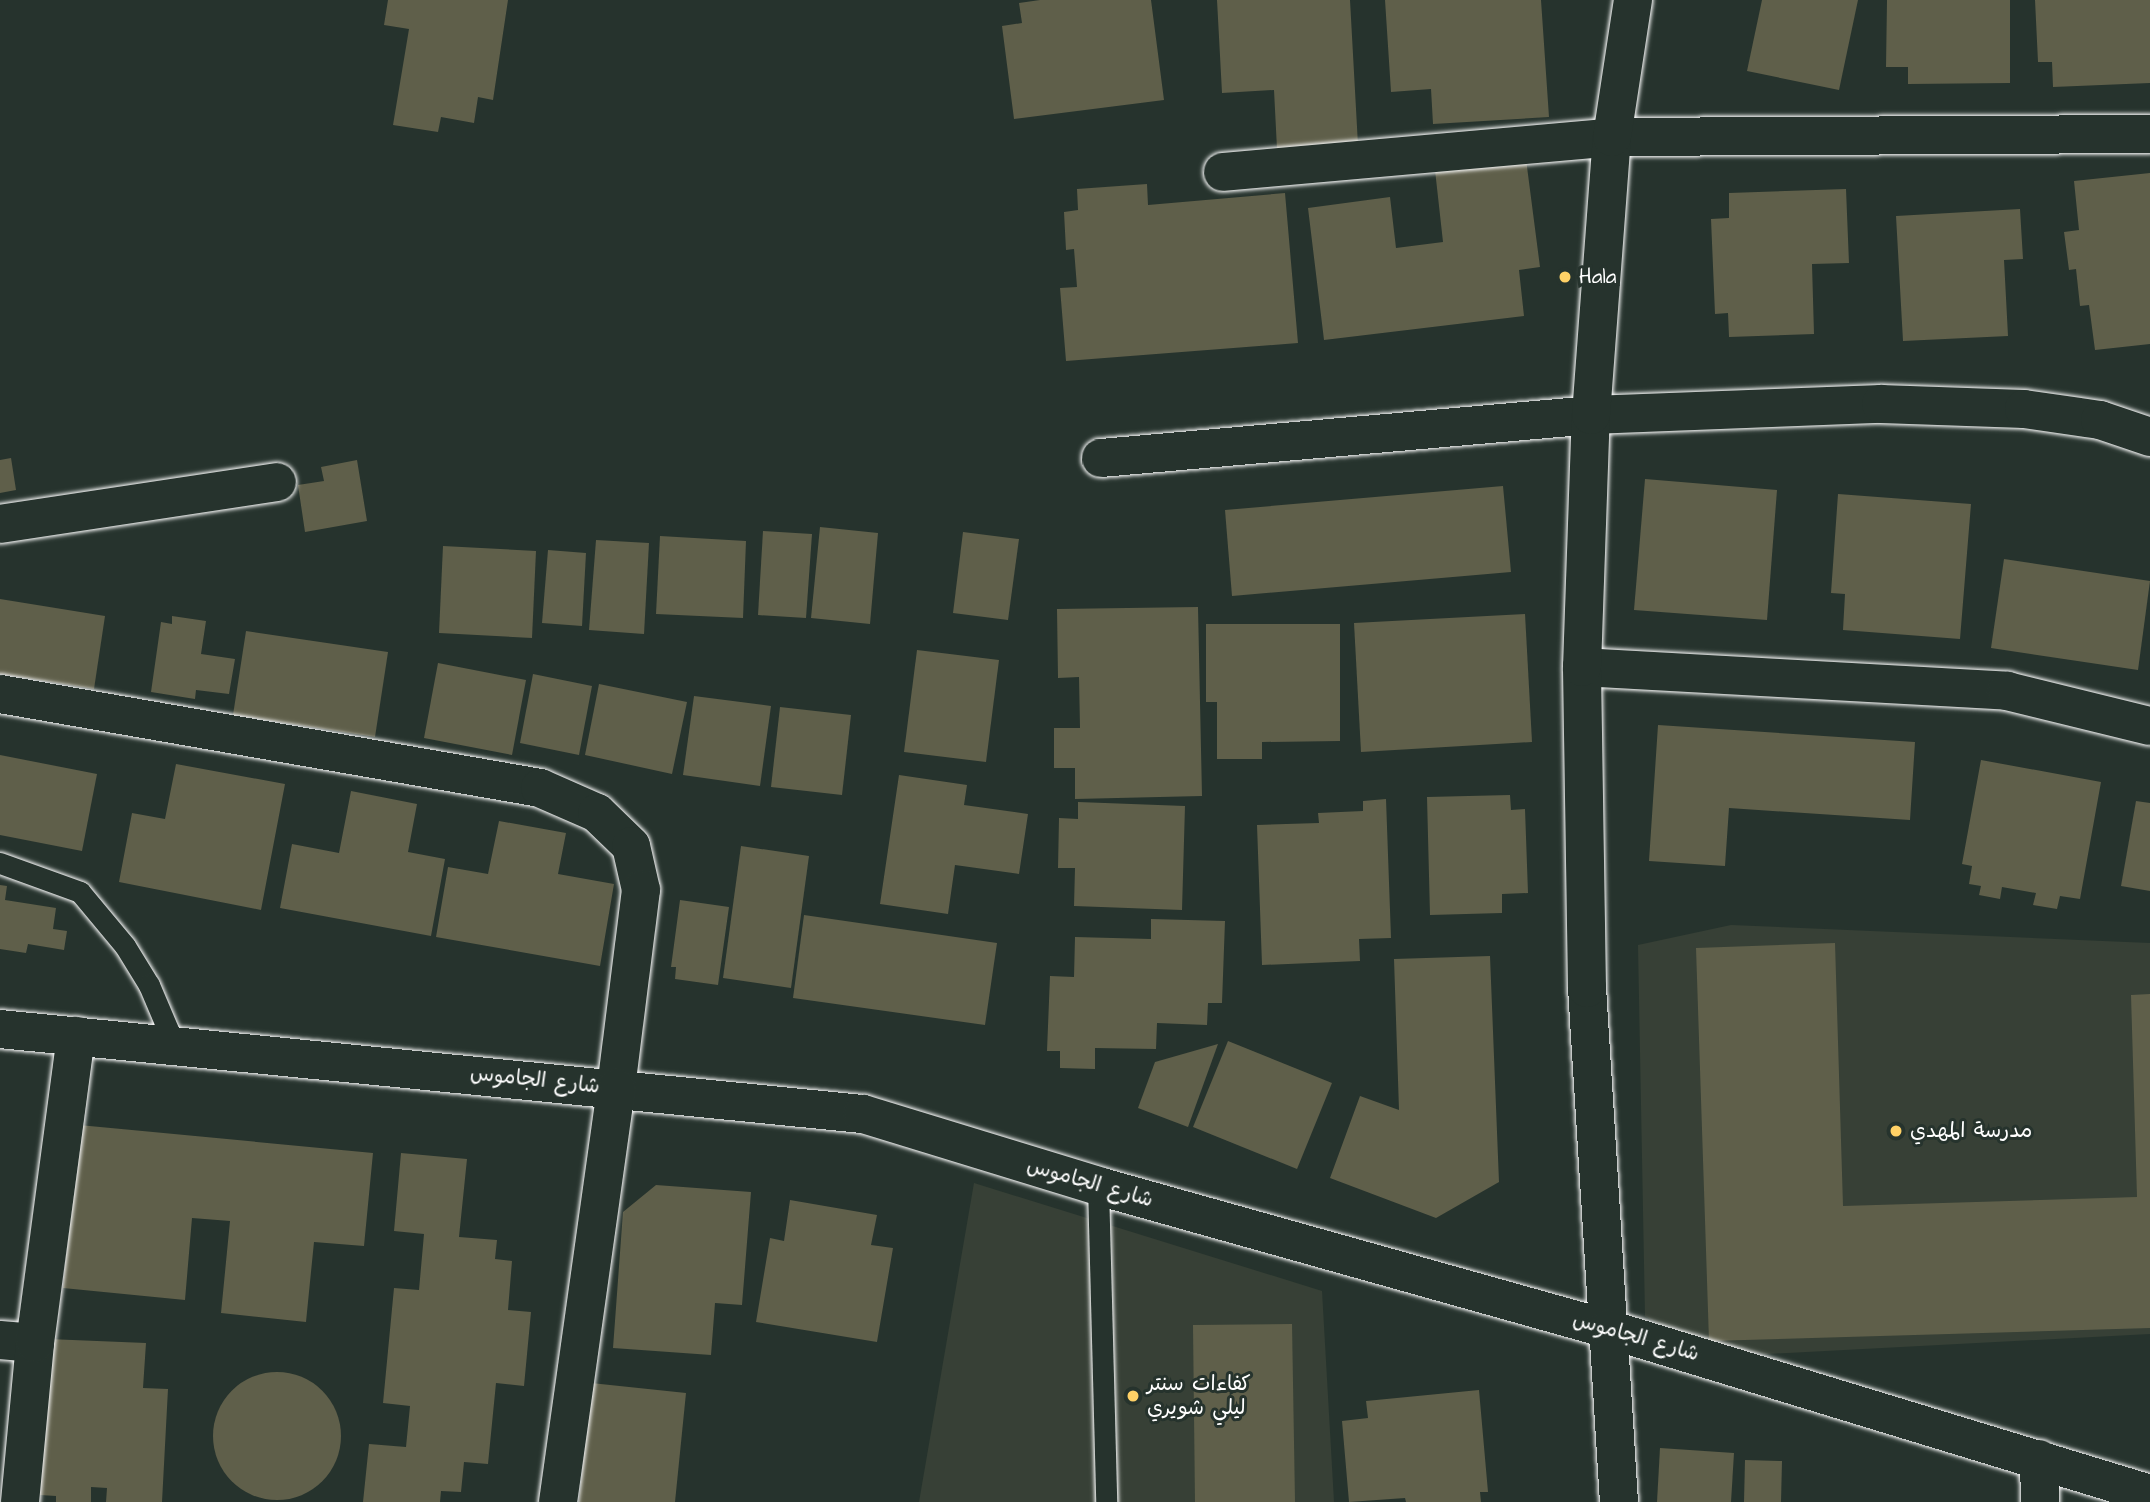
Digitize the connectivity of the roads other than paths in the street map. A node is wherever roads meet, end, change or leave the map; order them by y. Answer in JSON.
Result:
{"nodes":[{"id":1,"x":1633,"y":0,"type":"edge"},
{"id":2,"x":2150,"y":134,"type":"edge"},
{"id":3,"x":1612,"y":136,"type":"junction"},
{"id":4,"x":1223,"y":172,"type":"dead end"},
{"id":5,"x":1591,"y":415,"type":"junction"},
{"id":6,"x":2150,"y":437,"type":"edge"},
{"id":7,"x":1101,"y":458,"type":"dead end"},
{"id":8,"x":277,"y":482,"type":"dead end"},
{"id":9,"x":0,"y":524,"type":"edge"},
{"id":10,"x":1582,"y":667,"type":"junction"},
{"id":11,"x":0,"y":694,"type":"edge"},
{"id":12,"x":2150,"y":726,"type":"edge"},
{"id":13,"x":0,"y":863,"type":"edge"},
{"id":14,"x":0,"y":1029,"type":"edge"},
{"id":15,"x":76,"y":1036,"type":"junction"},
{"id":16,"x":174,"y":1044,"type":"junction"},
{"id":17,"x":616,"y":1088,"type":"junction"},
{"id":18,"x":1098,"y":1186,"type":"junction"},
{"id":19,"x":1608,"y":1329,"type":"junction"},
{"id":20,"x":18,"y":1342,"type":"edge"},
{"id":21,"x":2039,"y":1459,"type":"junction"},
{"id":22,"x":2150,"y":1494,"type":"edge"},
{"id":23,"x":20,"y":1502,"type":"edge"},
{"id":24,"x":558,"y":1502,"type":"edge"},
{"id":25,"x":1106,"y":1502,"type":"edge"},
{"id":26,"x":1619,"y":1502,"type":"edge"},
{"id":27,"x":2040,"y":1502,"type":"edge"}],
"edges":[{"from":1,"to":3,"type":"street"},
{"from":2,"to":3,"type":"street"},
{"from":3,"to":4,"type":"street"},
{"from":3,"to":5,"type":"street"},
{"from":5,"to":6,"type":"street"},
{"from":5,"to":7,"type":"street"},
{"from":5,"to":10,"type":"street"},
{"from":8,"to":9,"type":"street"},
{"from":10,"to":12,"type":"street"},
{"from":10,"to":19,"type":"street"},
{"from":11,"to":17,"type":"street"},
{"from":13,"to":16,"type":"lane"},
{"from":14,"to":15,"type":"street","name":"شارع الجاموس"},
{"from":15,"to":16,"type":"street","name":"شارع الجاموس"},
{"from":15,"to":20,"type":"street"},
{"from":16,"to":17,"type":"street","name":"شارع الجاموس"},
{"from":17,"to":18,"type":"street","name":"شارع الجاموس"},
{"from":17,"to":24,"type":"street"},
{"from":18,"to":19,"type":"street","name":"شارع الجاموس"},
{"from":18,"to":25,"type":"lane"},
{"from":19,"to":21,"type":"street","name":"شارع الجاموس"},
{"from":19,"to":26,"type":"street"},
{"from":20,"to":23,"type":"street"},
{"from":21,"to":22,"type":"street","name":"شارع الجاموس"},
{"from":21,"to":27,"type":"street"}]}
